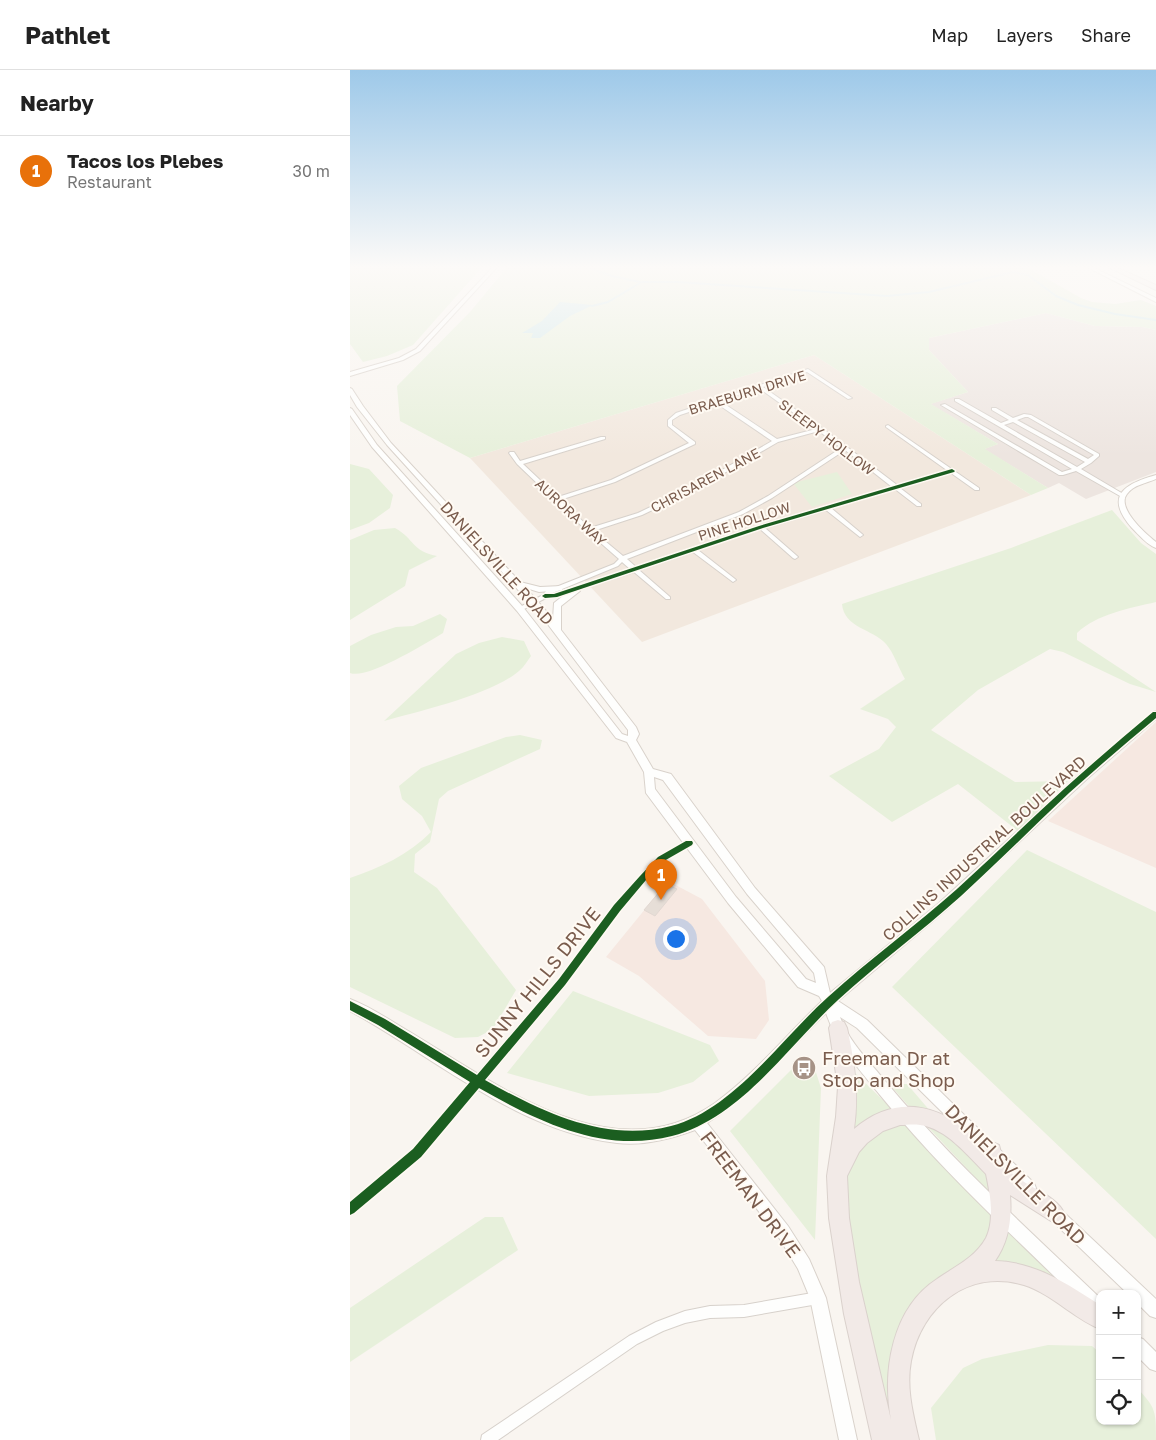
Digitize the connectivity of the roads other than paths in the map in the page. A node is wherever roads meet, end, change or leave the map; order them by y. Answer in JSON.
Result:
{"nodes":[{"id":1,"x":437,"y":329,"type":"edge"},
{"id":2,"x":370,"y":369,"type":"junction"},
{"id":3,"x":350,"y":370,"type":"edge"},
{"id":4,"x":350,"y":374,"type":"edge"},
{"id":5,"x":759,"y":386,"type":"junction"},
{"id":6,"x":350,"y":389,"type":"edge"},
{"id":7,"x":850,"y":398,"type":"dead end"},
{"id":8,"x":957,"y":400,"type":"dead end"},
{"id":9,"x":716,"y":401,"type":"junction"},
{"id":10,"x":943,"y":404,"type":"dead end"},
{"id":11,"x":994,"y":409,"type":"dead end"},
{"id":12,"x":350,"y":410,"type":"edge"},
{"id":13,"x":1013,"y":420,"type":"junction"},
{"id":14,"x":1001,"y":425,"type":"junction"},
{"id":15,"x":888,"y":426,"type":"dead end"},
{"id":16,"x":820,"y":429,"type":"junction"},
{"id":17,"x":603,"y":438,"type":"dead end"},
{"id":18,"x":776,"y":441,"type":"junction"},
{"id":19,"x":392,"y":447,"type":"junction"},
{"id":20,"x":844,"y":449,"type":"junction"},
{"id":21,"x":379,"y":450,"type":"junction"},
{"id":22,"x":512,"y":453,"type":"dead end"},
{"id":23,"x":1089,"y":462,"type":"junction"},
{"id":24,"x":520,"y":463,"type":"junction"},
{"id":25,"x":1077,"y":468,"type":"junction"},
{"id":26,"x":952,"y":471,"type":"junction"},
{"id":27,"x":1156,"y":477,"type":"edge"},
{"id":28,"x":894,"y":488,"type":"junction"},
{"id":29,"x":977,"y":489,"type":"dead end"},
{"id":30,"x":1122,"y":496,"type":"junction"},
{"id":31,"x":557,"y":499,"type":"junction"},
{"id":32,"x":919,"y":505,"type":"dead end"},
{"id":33,"x":828,"y":508,"type":"junction"},
{"id":34,"x":761,"y":527,"type":"junction"},
{"id":35,"x":589,"y":530,"type":"junction"},
{"id":36,"x":860,"y":535,"type":"dead end"},
{"id":37,"x":1156,"y":546,"type":"edge"},
{"id":38,"x":694,"y":550,"type":"junction"},
{"id":39,"x":795,"y":557,"type":"dead end"},
{"id":40,"x":622,"y":559,"type":"junction"},
{"id":41,"x":633,"y":568,"type":"junction"},
{"id":42,"x":733,"y":580,"type":"dead end"},
{"id":43,"x":517,"y":582,"type":"junction"},
{"id":44,"x":558,"y":588,"type":"junction"},
{"id":45,"x":577,"y":589,"type":"junction"},
{"id":46,"x":545,"y":596,"type":"junction"},
{"id":47,"x":668,"y":598,"type":"dead end"},
{"id":48,"x":534,"y":602,"type":"junction"},
{"id":49,"x":520,"y":609,"type":"junction"},
{"id":50,"x":557,"y":630,"type":"junction"},
{"id":51,"x":1156,"y":714,"type":"edge"},
{"id":52,"x":631,"y":740,"type":"junction"},
{"id":53,"x":649,"y":772,"type":"junction"},
{"id":54,"x":689,"y":843,"type":"junction"},
{"id":55,"x":826,"y":997,"type":"junction"},
{"id":56,"x":350,"y":1005,"type":"edge"},
{"id":57,"x":838,"y":1028,"type":"junction"},
{"id":58,"x":478,"y":1081,"type":"junction"},
{"id":59,"x":905,"y":1115,"type":"junction"},
{"id":60,"x":698,"y":1122,"type":"junction"},
{"id":61,"x":994,"y":1160,"type":"junction"},
{"id":62,"x":837,"y":1184,"type":"junction"},
{"id":63,"x":350,"y":1209,"type":"edge"},
{"id":64,"x":1001,"y":1213,"type":"junction"},
{"id":65,"x":1054,"y":1213,"type":"joint"},
{"id":66,"x":959,"y":1277,"type":"junction"},
{"id":67,"x":818,"y":1298,"type":"junction"},
{"id":68,"x":1096,"y":1304,"type":"edge"},
{"id":69,"x":1156,"y":1310,"type":"edge"},
{"id":70,"x":1096,"y":1316,"type":"edge"},
{"id":71,"x":1141,"y":1348,"type":"edge"},
{"id":72,"x":1156,"y":1363,"type":"edge"},
{"id":73,"x":487,"y":1440,"type":"edge"},
{"id":74,"x":848,"y":1440,"type":"edge"},
{"id":75,"x":884,"y":1440,"type":"edge"},
{"id":76,"x":907,"y":1440,"type":"edge"}],
"edges":[{"from":1,"to":2,"type":"main road"},
{"from":2,"to":3,"type":"main road"},
{"from":2,"to":4,"type":"main road"},
{"from":2,"to":6,"type":"main road"},
{"from":5,"to":7,"type":"street","name":"BRAEBURN DRIVE"},
{"from":5,"to":9,"type":"street","name":"BRAEBURN DRIVE"},
{"from":5,"to":16,"type":"street","name":"SLEEPY HOLLOW"},
{"from":6,"to":19,"type":"main road","name":"DANIELSVILLE ROAD"},
{"from":8,"to":14,"type":"street"},
{"from":9,"to":18,"type":"street"},
{"from":9,"to":31,"type":"street","name":"BRAEBURN DRIVE"},
{"from":10,"to":25,"type":"street"},
{"from":11,"to":13,"type":"street"},
{"from":12,"to":21,"type":"main road","name":"DANIELSVILLE ROAD"},
{"from":13,"to":14,"type":"street"},
{"from":13,"to":23,"type":"street"},
{"from":13,"to":23,"type":"street"},
{"from":14,"to":25,"type":"street"},
{"from":15,"to":26,"type":"street"},
{"from":16,"to":18,"type":"street","name":"CHRISAREN LANE"},
{"from":16,"to":20,"type":"street","name":"SLEEPY HOLLOW"},
{"from":17,"to":24,"type":"street"},
{"from":18,"to":35,"type":"street","name":"CHRISAREN LANE"},
{"from":19,"to":21,"type":"main road"},
{"from":19,"to":43,"type":"main road","name":"DANIELSVILLE ROAD"},
{"from":20,"to":28,"type":"street","name":"SLEEPY HOLLOW"},
{"from":20,"to":40,"type":"street"},
{"from":21,"to":49,"type":"main road","name":"DANIELSVILLE ROAD"},
{"from":22,"to":24,"type":"street","name":"AURORA WAY"},
{"from":23,"to":25,"type":"street"},
{"from":24,"to":31,"type":"street","name":"AURORA WAY"},
{"from":25,"to":30,"type":"street"},
{"from":26,"to":28,"type":"street","name":"PINE HOLLOW"},
{"from":26,"to":29,"type":"street"},
{"from":27,"to":30,"type":"main road"},
{"from":28,"to":32,"type":"street"},
{"from":28,"to":33,"type":"street","name":"PINE HOLLOW"},
{"from":30,"to":37,"type":"main road"},
{"from":31,"to":35,"type":"street","name":"AURORA WAY"},
{"from":33,"to":34,"type":"street","name":"PINE HOLLOW"},
{"from":33,"to":36,"type":"street"},
{"from":34,"to":38,"type":"street","name":"PINE HOLLOW"},
{"from":34,"to":39,"type":"street"},
{"from":35,"to":40,"type":"street","name":"AURORA WAY"},
{"from":38,"to":41,"type":"street","name":"PINE HOLLOW"},
{"from":38,"to":42,"type":"street","name":"PINE HOLLOW"},
{"from":40,"to":41,"type":"street","name":"AURORA WAY"},
{"from":40,"to":44,"type":"street"},
{"from":41,"to":45,"type":"street","name":"PINE HOLLOW"},
{"from":41,"to":47,"type":"street"},
{"from":43,"to":44,"type":"main road"},
{"from":43,"to":48,"type":"main road","name":"DANIELSVILLE ROAD"},
{"from":44,"to":46,"type":"street"},
{"from":45,"to":46,"type":"street","name":"PINE HOLLOW"},
{"from":45,"to":50,"type":"main road"},
{"from":46,"to":48,"type":"street"},
{"from":48,"to":49,"type":"street"},
{"from":48,"to":50,"type":"main road","name":"DANIELSVILLE ROAD"},
{"from":49,"to":52,"type":"main road","name":"DANIELSVILLE ROAD"},
{"from":50,"to":52,"type":"main road","name":"DANIELSVILLE ROAD"},
{"from":51,"to":55,"type":"main road","name":"COLLINS INDUSTRIAL BOULEVARD"},
{"from":52,"to":53,"type":"main road","name":"DANIELSVILLE ROAD"},
{"from":53,"to":54,"type":"main road","name":"DANIELSVILLE ROAD"},
{"from":53,"to":55,"type":"main road"},
{"from":54,"to":55,"type":"main road","name":"DANIELSVILLE ROAD"},
{"from":54,"to":58,"type":"street","name":"SUNNY HILLS DRIVE"},
{"from":55,"to":57,"type":"main road"},
{"from":55,"to":60,"type":"main road","name":"FREEMAN DRIVE"},
{"from":55,"to":61,"type":"main road","name":"DANIELSVILLE ROAD"},
{"from":56,"to":58,"type":"main road","name":"FREEMAN DRIVE"},
{"from":57,"to":59,"type":"main road"},
{"from":57,"to":62,"type":"highway"},
{"from":58,"to":60,"type":"main road","name":"FREEMAN DRIVE"},
{"from":58,"to":63,"type":"street","name":"SUNNY HILLS DRIVE"},
{"from":59,"to":61,"type":"highway"},
{"from":59,"to":62,"type":"highway"},
{"from":59,"to":64,"type":"main road"},
{"from":60,"to":67,"type":"main road","name":"FREEMAN DRIVE"},
{"from":61,"to":64,"type":"highway"},
{"from":61,"to":65,"type":"highway"},
{"from":62,"to":75,"type":"highway"},
{"from":64,"to":66,"type":"highway"},
{"from":64,"to":68,"type":"main road"},
{"from":65,"to":69,"type":"main road","name":"DANIELSVILLE ROAD"},
{"from":66,"to":70,"type":"highway"},
{"from":66,"to":76,"type":"highway"},
{"from":67,"to":73,"type":"street"},
{"from":67,"to":74,"type":"main road","name":"FREEMAN DRIVE"},
{"from":71,"to":72,"type":"main road"}]}
